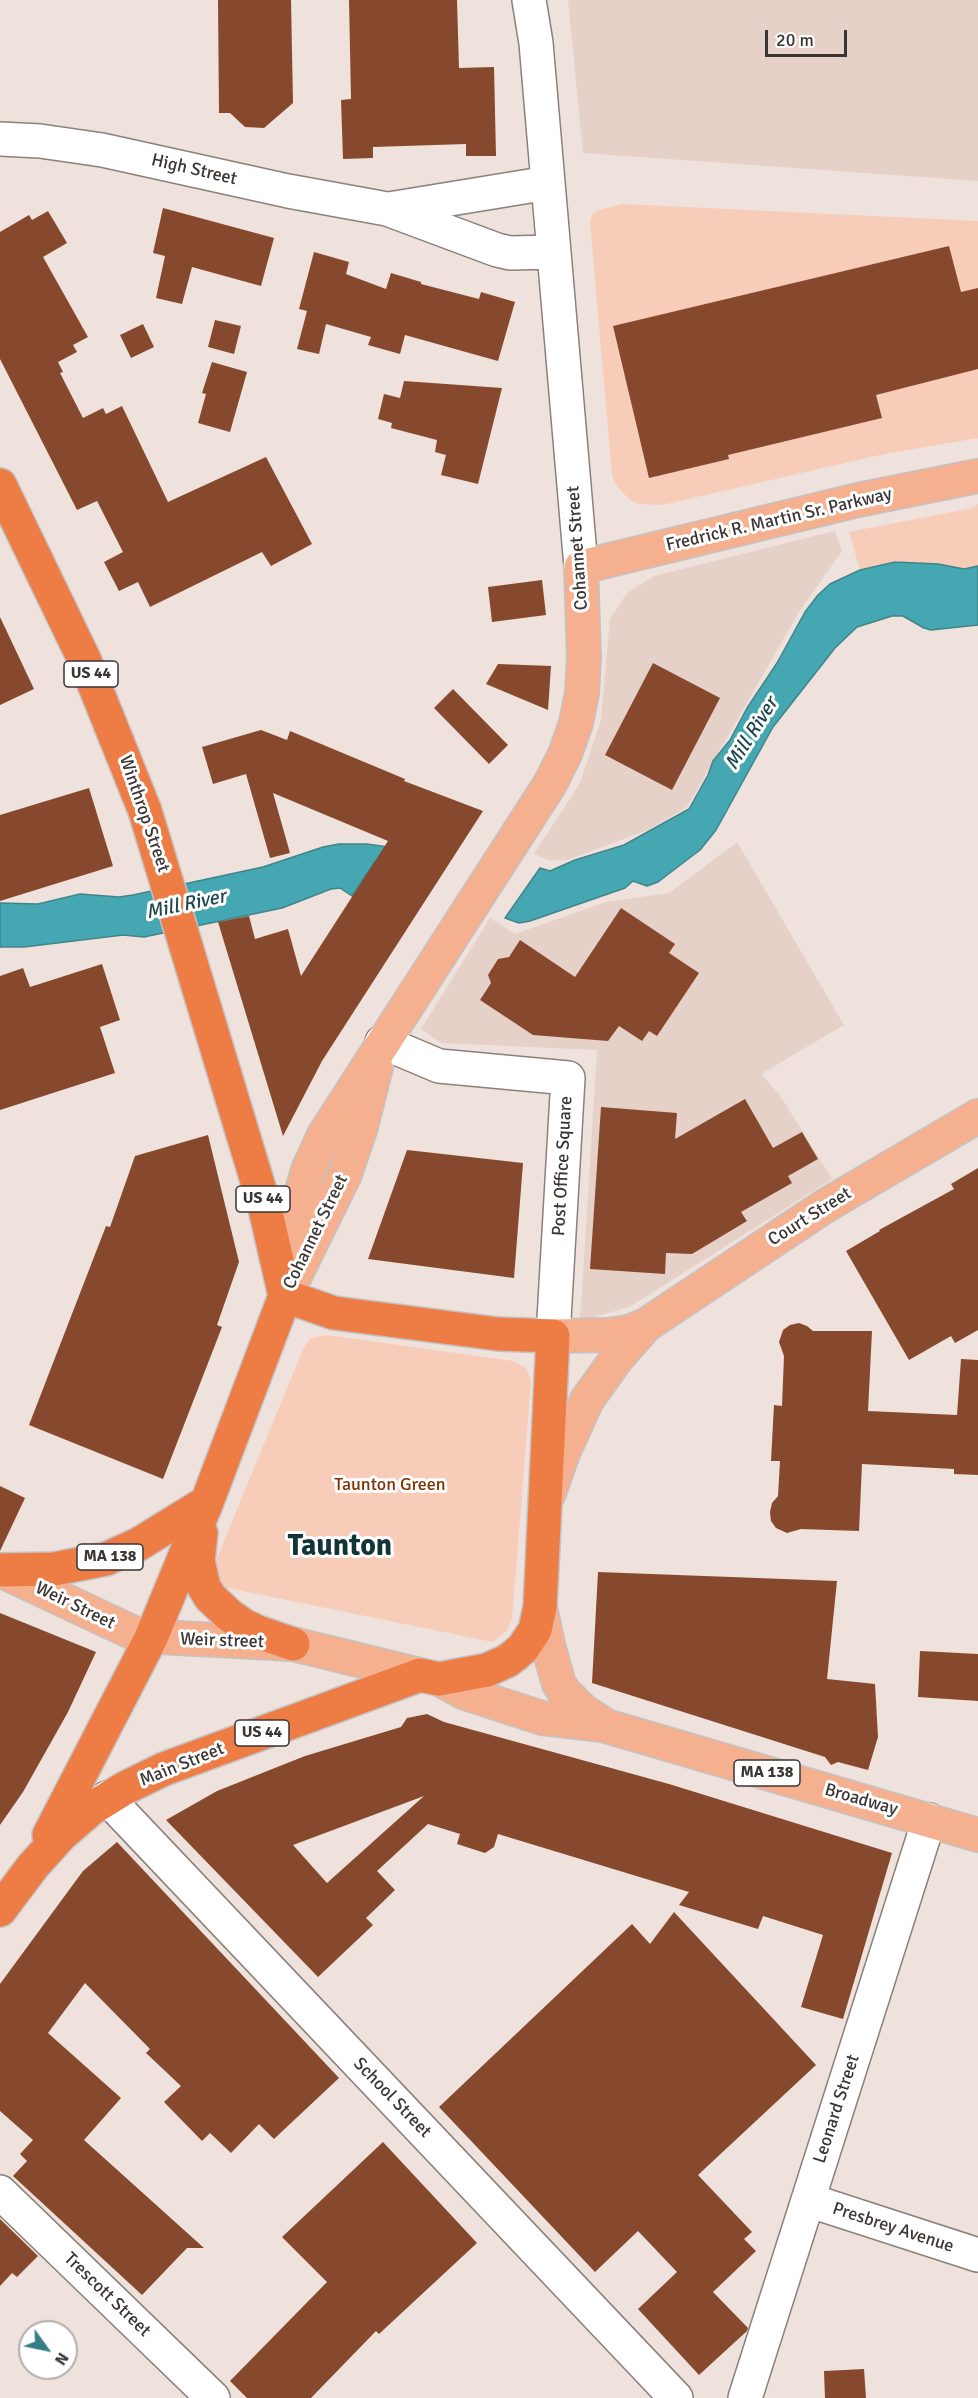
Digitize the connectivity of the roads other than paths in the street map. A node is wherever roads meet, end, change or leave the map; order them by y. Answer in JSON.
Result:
{"nodes":[{"id":1,"x":529,"y":0,"type":"edge"},
{"id":2,"x":0,"y":139,"type":"edge"},
{"id":3,"x":548,"y":183,"type":"junction"},
{"id":4,"x":387,"y":209,"type":"junction"},
{"id":5,"x":553,"y":252,"type":"junction"},
{"id":6,"x":978,"y":476,"type":"edge"},
{"id":7,"x":0,"y":485,"type":"edge"},
{"id":8,"x":580,"y":567,"type":"junction"},
{"id":9,"x":382,"y":1042,"type":"junction"},
{"id":10,"x":978,"y":1116,"type":"edge"},
{"id":11,"x":285,"y":1296,"type":"junction"},
{"id":12,"x":646,"y":1325,"type":"junction"},
{"id":13,"x":553,"y":1336,"type":"junction"},
{"id":14,"x":207,"y":1502,"type":"junction"},
{"id":15,"x":543,"y":1509,"type":"junction"},
{"id":16,"x":0,"y":1570,"type":"edge"},
{"id":17,"x":540,"y":1607,"type":"junction"},
{"id":18,"x":151,"y":1638,"type":"junction"},
{"id":19,"x":293,"y":1644,"type":"junction"},
{"id":20,"x":429,"y":1677,"type":"junction"},
{"id":21,"x":120,"y":1701,"type":"junction"},
{"id":22,"x":606,"y":1726,"type":"junction"},
{"id":23,"x":107,"y":1798,"type":"junction"},
{"id":24,"x":928,"y":1820,"type":"junction"},
{"id":25,"x":978,"y":1835,"type":"edge"},
{"id":26,"x":33,"y":1866,"type":"junction"},
{"id":27,"x":0,"y":1910,"type":"edge"},
{"id":28,"x":0,"y":2193,"type":"edge"},
{"id":29,"x":808,"y":2200,"type":"junction"},
{"id":30,"x":978,"y":2255,"type":"edge"},
{"id":31,"x":213,"y":2398,"type":"edge"},
{"id":32,"x":676,"y":2398,"type":"edge"},
{"id":33,"x":745,"y":2398,"type":"edge"}],
"edges":[{"from":1,"to":3,"type":"street","name":"Cohannet Street"},
{"from":2,"to":4,"type":"street","name":"High Street"},
{"from":3,"to":4,"type":"street","name":"High Street"},
{"from":3,"to":5,"type":"street","name":"Cohannet Street"},
{"from":4,"to":5,"type":"street","name":"High Street"},
{"from":5,"to":8,"type":"street","name":"Cohannet Street"},
{"from":6,"to":8,"type":"main road","name":"Fredrick R. Martin Sr. Parkway"},
{"from":7,"to":11,"type":"highway","name":"Winthrop Street","number":"US 44"},
{"from":8,"to":9,"type":"main road","name":"Cohannet Street"},
{"from":9,"to":11,"type":"main road","name":"Cohannet Street"},
{"from":9,"to":13,"type":"street","name":"Post Office Square"},
{"from":10,"to":12,"type":"main road","name":"Court Street"},
{"from":11,"to":13,"type":"highway"},
{"from":11,"to":14,"type":"highway","number":"US 44"},
{"from":12,"to":13,"type":"main road","name":"Court Street"},
{"from":12,"to":15,"type":"main road","name":"Court Street"},
{"from":13,"to":15,"type":"highway","number":"US 44"},
{"from":14,"to":16,"type":"highway","number":"MA 138"},
{"from":14,"to":18,"type":"highway","number":"US 44"},
{"from":14,"to":19,"type":"highway"},
{"from":15,"to":17,"type":"highway","number":"US 44"},
{"from":16,"to":18,"type":"main road","name":"Weir Street","number":"MA 138"},
{"from":17,"to":20,"type":"highway","number":"US 44"},
{"from":17,"to":22,"type":"main road","name":"Broadway","number":"MA 138"},
{"from":18,"to":19,"type":"main road","name":"Weir street","number":"MA 138"},
{"from":18,"to":21,"type":"highway","name":"Main Street","number":"US 44"},
{"from":19,"to":20,"type":"main road","number":"MA 138"},
{"from":20,"to":22,"type":"main road","name":"Broadway","number":"MA 138"},
{"from":20,"to":23,"type":"highway","name":"Main Street","number":"US 44"},
{"from":21,"to":23,"type":"highway"},
{"from":21,"to":26,"type":"highway","name":"Main Street","number":"US 44"},
{"from":22,"to":24,"type":"main road","name":"Broadway","number":"MA 138"},
{"from":23,"to":26,"type":"highway","name":"Main Street","number":"US 44"},
{"from":23,"to":32,"type":"street","name":"School Street"},
{"from":24,"to":25,"type":"main road","name":"Broadway","number":"MA 138"},
{"from":24,"to":29,"type":"street","name":"Leonard Street"},
{"from":26,"to":27,"type":"highway","name":"Main Street","number":"US 44"},
{"from":28,"to":31,"type":"street","name":"Trescott Street"},
{"from":29,"to":30,"type":"street","name":"Presbrey Avenue"},
{"from":29,"to":33,"type":"street","name":"Leonard Street"}]}
